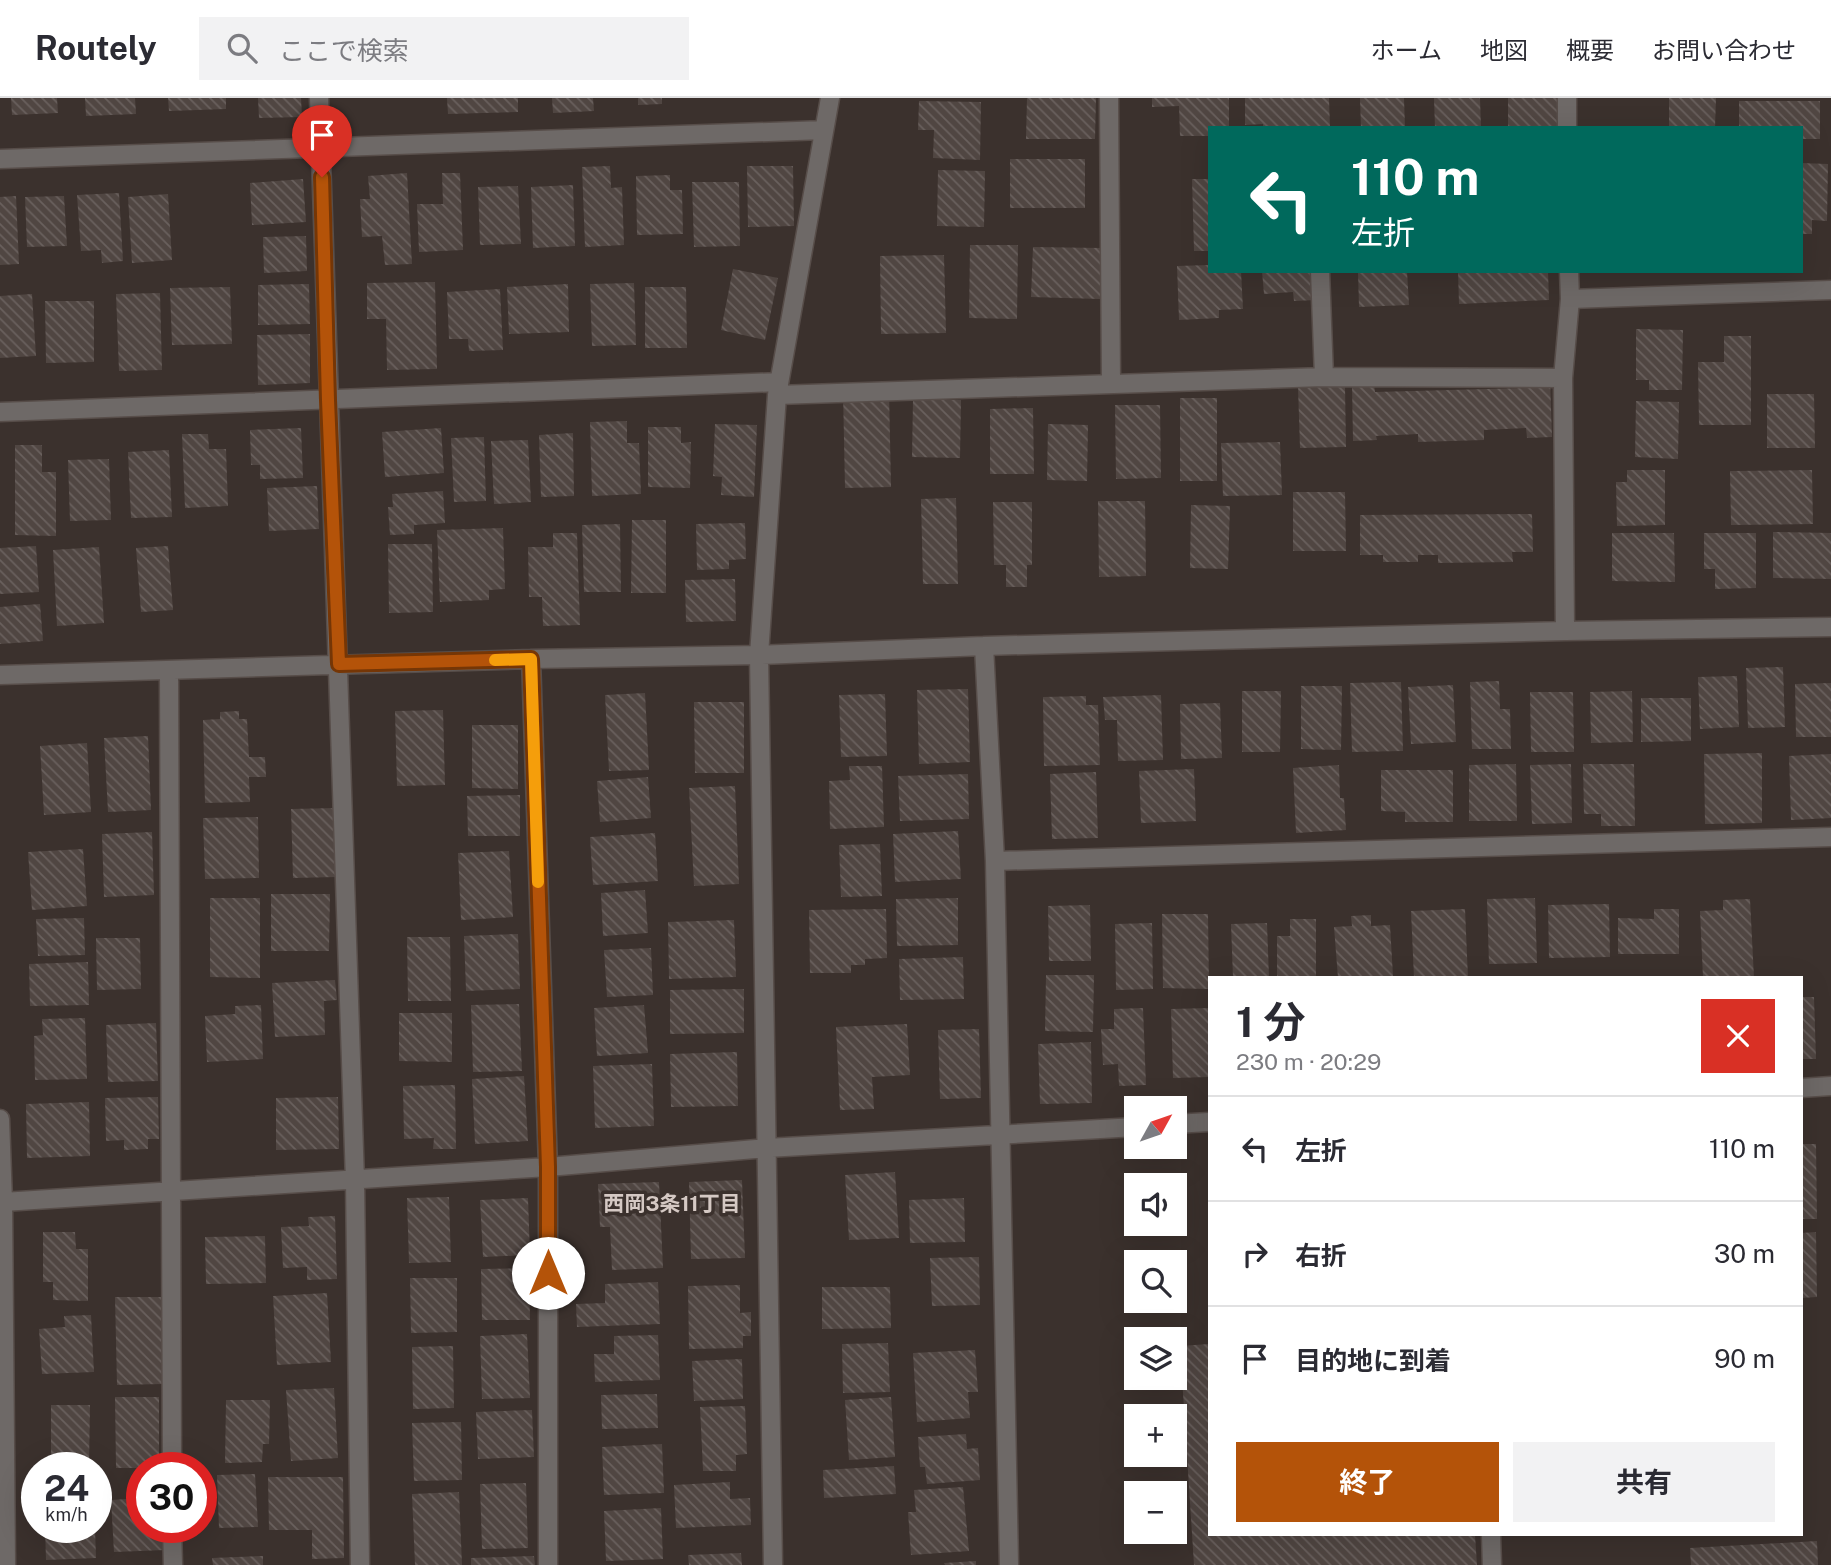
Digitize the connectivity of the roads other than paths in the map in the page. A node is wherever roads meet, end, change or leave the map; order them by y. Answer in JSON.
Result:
{"nodes":[{"id":1,"x":319,"y":98,"type":"edge"},
{"id":2,"x":830,"y":98,"type":"edge"},
{"id":3,"x":1109,"y":98,"type":"edge"},
{"id":4,"x":1567,"y":98,"type":"edge"},
{"id":5,"x":1567,"y":126,"type":"edge"},
{"id":6,"x":824,"y":130,"type":"junction"},
{"id":7,"x":321,"y":149,"type":"junction"},
{"id":8,"x":0,"y":159,"type":"edge"},
{"id":9,"x":1320,"y":273,"type":"edge"},
{"id":10,"x":1569,"y":273,"type":"edge"},
{"id":11,"x":1831,"y":290,"type":"edge"},
{"id":12,"x":1570,"y":299,"type":"junction"},
{"id":13,"x":1324,"y":377,"type":"junction"},
{"id":14,"x":1563,"y":379,"type":"junction"},
{"id":15,"x":1111,"y":384,"type":"junction"},
{"id":16,"x":778,"y":389,"type":"junction"},
{"id":17,"x":328,"y":400,"type":"junction"},
{"id":18,"x":0,"y":412,"type":"edge"},
{"id":19,"x":1831,"y":627,"type":"edge"},
{"id":20,"x":1565,"y":631,"type":"junction"},
{"id":21,"x":984,"y":646,"type":"junction"},
{"id":22,"x":759,"y":655,"type":"junction"},
{"id":23,"x":531,"y":659,"type":"junction"},
{"id":24,"x":339,"y":664,"type":"junction"},
{"id":25,"x":169,"y":671,"type":"junction"},
{"id":26,"x":0,"y":675,"type":"edge"},
{"id":27,"x":1831,"y":837,"type":"edge"},
{"id":28,"x":995,"y":861,"type":"junction"},
{"id":29,"x":1831,"y":1086,"type":"edge"},
{"id":30,"x":1803,"y":1088,"type":"edge"},
{"id":31,"x":0,"y":1119,"type":"edge"},
{"id":32,"x":1208,"y":1122,"type":"edge"},
{"id":33,"x":1187,"y":1123,"type":"edge"},
{"id":34,"x":1124,"y":1128,"type":"edge"},
{"id":35,"x":1000,"y":1135,"type":"junction"},
{"id":36,"x":767,"y":1148,"type":"junction"},
{"id":37,"x":548,"y":1167,"type":"junction"},
{"id":38,"x":355,"y":1181,"type":"junction"},
{"id":39,"x":170,"y":1193,"type":"junction"},
{"id":40,"x":3,"y":1202,"type":"junction"},
{"id":41,"x":172,"y":1452,"type":"edge"},
{"id":42,"x":1490,"y":1536,"type":"edge"},
{"id":43,"x":172,"y":1543,"type":"edge"},
{"id":44,"x":6,"y":1565,"type":"edge"},
{"id":45,"x":173,"y":1565,"type":"edge"},
{"id":46,"x":360,"y":1565,"type":"edge"},
{"id":47,"x":548,"y":1565,"type":"edge"},
{"id":48,"x":773,"y":1565,"type":"edge"},
{"id":49,"x":1009,"y":1565,"type":"edge"},
{"id":50,"x":1492,"y":1565,"type":"edge"}],
"edges":[{"from":1,"to":7,"type":"street"},
{"from":2,"to":6,"type":"street"},
{"from":3,"to":15,"type":"street"},
{"from":4,"to":5,"type":"street"},
{"from":6,"to":7,"type":"street"},
{"from":6,"to":16,"type":"street"},
{"from":7,"to":8,"type":"street"},
{"from":7,"to":17,"type":"street"},
{"from":9,"to":13,"type":"street"},
{"from":10,"to":12,"type":"street"},
{"from":11,"to":12,"type":"street"},
{"from":12,"to":14,"type":"street"},
{"from":13,"to":14,"type":"street"},
{"from":13,"to":15,"type":"street"},
{"from":14,"to":20,"type":"street"},
{"from":15,"to":16,"type":"street"},
{"from":16,"to":17,"type":"street"},
{"from":16,"to":22,"type":"street"},
{"from":17,"to":18,"type":"street"},
{"from":17,"to":24,"type":"street"},
{"from":19,"to":20,"type":"street"},
{"from":20,"to":21,"type":"street"},
{"from":21,"to":22,"type":"street"},
{"from":21,"to":28,"type":"street"},
{"from":22,"to":23,"type":"street"},
{"from":22,"to":36,"type":"street"},
{"from":23,"to":24,"type":"street"},
{"from":23,"to":37,"type":"street"},
{"from":24,"to":25,"type":"street"},
{"from":24,"to":38,"type":"street"},
{"from":25,"to":26,"type":"street"},
{"from":25,"to":39,"type":"street"},
{"from":27,"to":28,"type":"street"},
{"from":28,"to":35,"type":"street"},
{"from":29,"to":30,"type":"street"},
{"from":31,"to":40,"type":"street"},
{"from":32,"to":33,"type":"street"},
{"from":34,"to":35,"type":"street"},
{"from":35,"to":36,"type":"street"},
{"from":35,"to":49,"type":"street"},
{"from":36,"to":37,"type":"street"},
{"from":36,"to":48,"type":"street"},
{"from":37,"to":38,"type":"street"},
{"from":37,"to":47,"type":"street"},
{"from":38,"to":39,"type":"street"},
{"from":38,"to":46,"type":"street"},
{"from":39,"to":40,"type":"street"},
{"from":39,"to":41,"type":"street"},
{"from":40,"to":44,"type":"street"},
{"from":42,"to":50,"type":"street"},
{"from":43,"to":45,"type":"street"}]}
